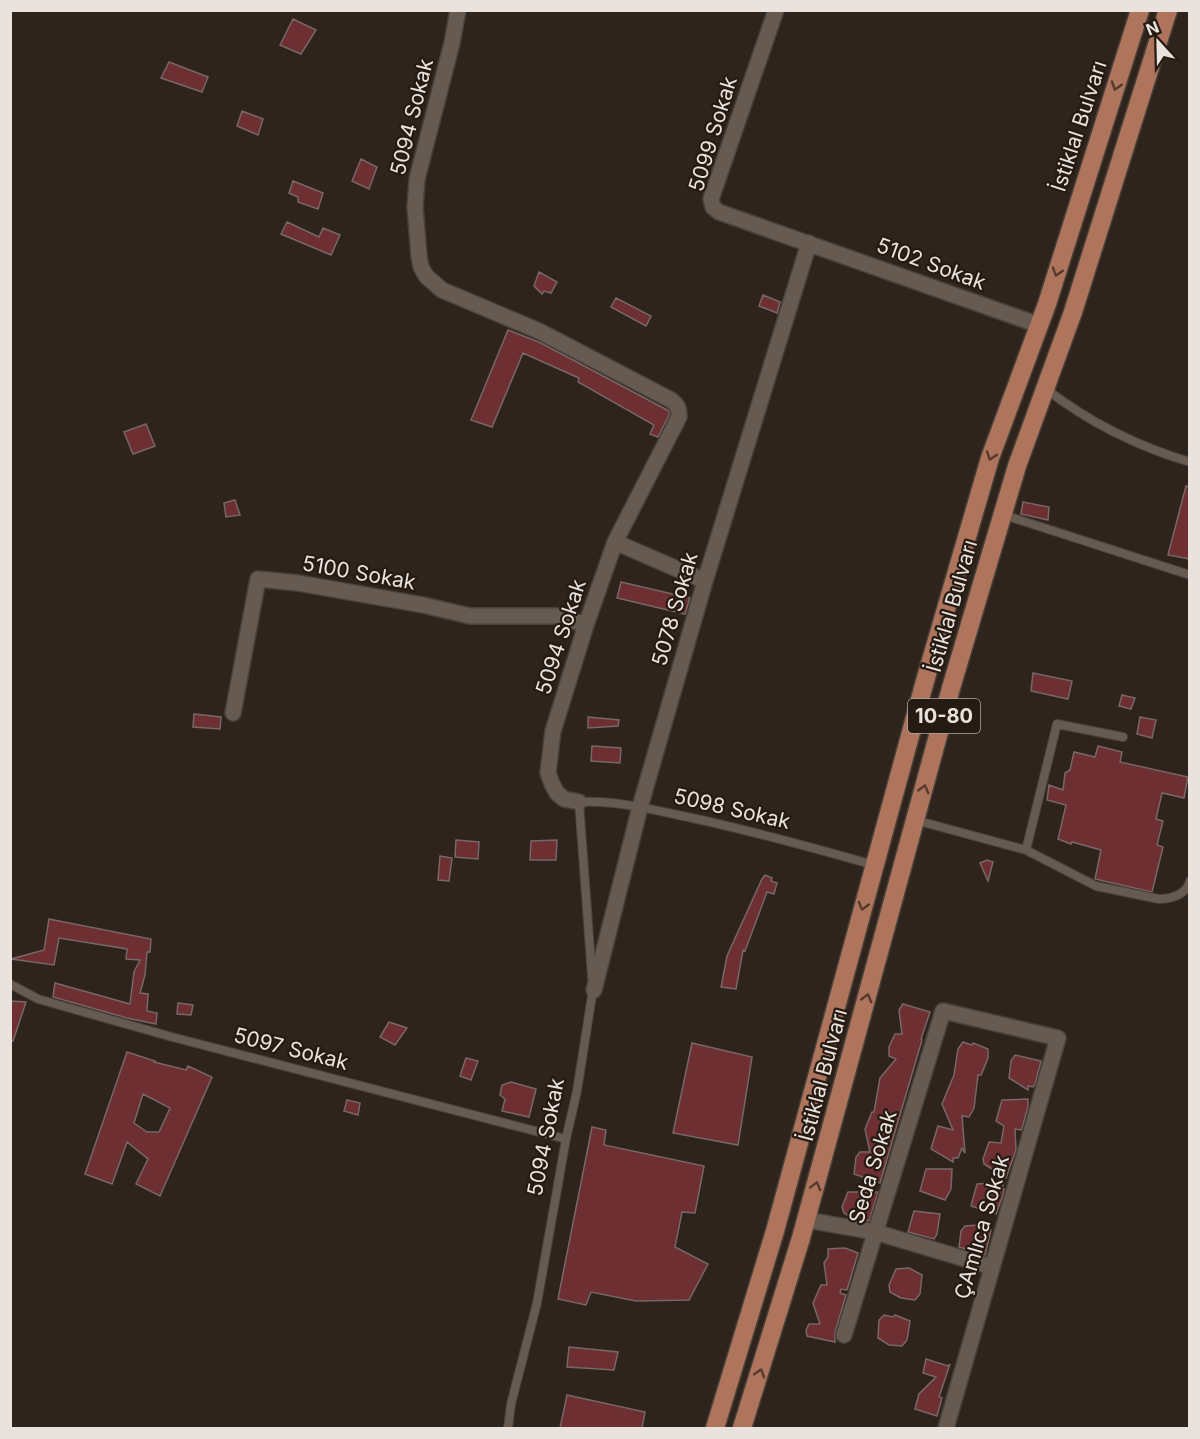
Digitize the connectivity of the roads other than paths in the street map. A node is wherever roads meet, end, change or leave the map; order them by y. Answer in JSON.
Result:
{"nodes":[{"id":1,"x":458,"y":10,"type":"edge"},
{"id":2,"x":776,"y":10,"type":"edge"},
{"id":3,"x":1140,"y":10,"type":"edge"},
{"id":4,"x":1168,"y":10,"type":"edge"},
{"id":5,"x":809,"y":243,"type":"junction"},
{"id":6,"x":1039,"y":325,"type":"junction"},
{"id":7,"x":1045,"y":388,"type":"junction"},
{"id":8,"x":1190,"y":462,"type":"edge"},
{"id":9,"x":1002,"y":514,"type":"junction"},
{"id":10,"x":615,"y":542,"type":"junction"},
{"id":11,"x":1190,"y":574,"type":"edge"},
{"id":12,"x":705,"y":581,"type":"junction"},
{"id":13,"x":586,"y":625,"type":"junction"},
{"id":14,"x":233,"y":713,"type":"dead end"},
{"id":15,"x":1124,"y":738,"type":"dead end"},
{"id":16,"x":579,"y":802,"type":"junction"},
{"id":17,"x":640,"y":807,"type":"junction"},
{"id":18,"x":915,"y":820,"type":"junction"},
{"id":19,"x":1026,"y":850,"type":"junction"},
{"id":20,"x":874,"y":865,"type":"junction"},
{"id":21,"x":1190,"y":881,"type":"edge"},
{"id":22,"x":10,"y":984,"type":"edge"},
{"id":23,"x":594,"y":990,"type":"junction"},
{"id":24,"x":943,"y":1011,"type":"joint"},
{"id":25,"x":566,"y":1139,"type":"junction"},
{"id":26,"x":807,"y":1220,"type":"junction"},
{"id":27,"x":875,"y":1232,"type":"junction"},
{"id":28,"x":992,"y":1267,"type":"junction"},
{"id":29,"x":844,"y":1335,"type":"dead end"},
{"id":30,"x":508,"y":1428,"type":"edge"},
{"id":31,"x":715,"y":1428,"type":"edge"},
{"id":32,"x":742,"y":1428,"type":"edge"},
{"id":33,"x":946,"y":1428,"type":"edge"}],
"edges":[{"from":1,"to":10,"type":"street","name":"5094 Sokak"},
{"from":2,"to":5,"type":"street","name":"5099 Sokak"},
{"from":3,"to":6,"type":"main road","name":"İstiklal Bulvarı","number":"10-80","one_way":true},
{"from":4,"to":7,"type":"main road","name":"İstiklal Bulvarı","number":"10-80"},
{"from":5,"to":6,"type":"street","name":"5102 Sokak"},
{"from":5,"to":12,"type":"street","name":"5078 Sokak"},
{"from":6,"to":20,"type":"main road","name":"İstiklal Bulvarı","number":"10-80","one_way":true},
{"from":7,"to":8,"type":"lane"},
{"from":7,"to":9,"type":"main road","name":"İstiklal Bulvarı","number":"10-80"},
{"from":9,"to":11,"type":"lane"},
{"from":18,"to":9,"type":"main road","name":"İstiklal Bulvarı","number":"10-80","one_way":true},
{"from":10,"to":12,"type":"street"},
{"from":10,"to":13,"type":"street","name":"5094 Sokak"},
{"from":12,"to":17,"type":"street","name":"5078 Sokak"},
{"from":13,"to":14,"type":"street","name":"5100 Sokak"},
{"from":13,"to":16,"type":"street","name":"5094 Sokak"},
{"from":15,"to":19,"type":"lane"},
{"from":16,"to":17,"type":"lane","name":"5098 Sokak"},
{"from":16,"to":23,"type":"lane","name":"5094 Sokak"},
{"from":17,"to":20,"type":"lane","name":"5098 Sokak"},
{"from":17,"to":23,"type":"street","name":"5078 Sokak"},
{"from":18,"to":19,"type":"lane"},
{"from":26,"to":18,"type":"main road","name":"İstiklal Bulvarı","number":"10-80","one_way":true},
{"from":19,"to":21,"type":"lane"},
{"from":20,"to":31,"type":"main road","name":"İstiklal Bulvarı","number":"10-80","one_way":true},
{"from":22,"to":25,"type":"lane","name":"5097 Sokak"},
{"from":23,"to":25,"type":"lane","name":"5094 Sokak"},
{"from":24,"to":27,"type":"street","name":"Seda Sokak"},
{"from":24,"to":28,"type":"street","name":"ÇAmlıca Sokak"},
{"from":25,"to":30,"type":"lane","name":"5094 Sokak"},
{"from":26,"to":27,"type":"street"},
{"from":32,"to":26,"type":"main road","name":"İstiklal Bulvarı","number":"10-80","one_way":true},
{"from":27,"to":28,"type":"street"},
{"from":27,"to":29,"type":"street","name":"Seda Sokak"},
{"from":28,"to":33,"type":"street","name":"ÇAmlıca Sokak"}]}
